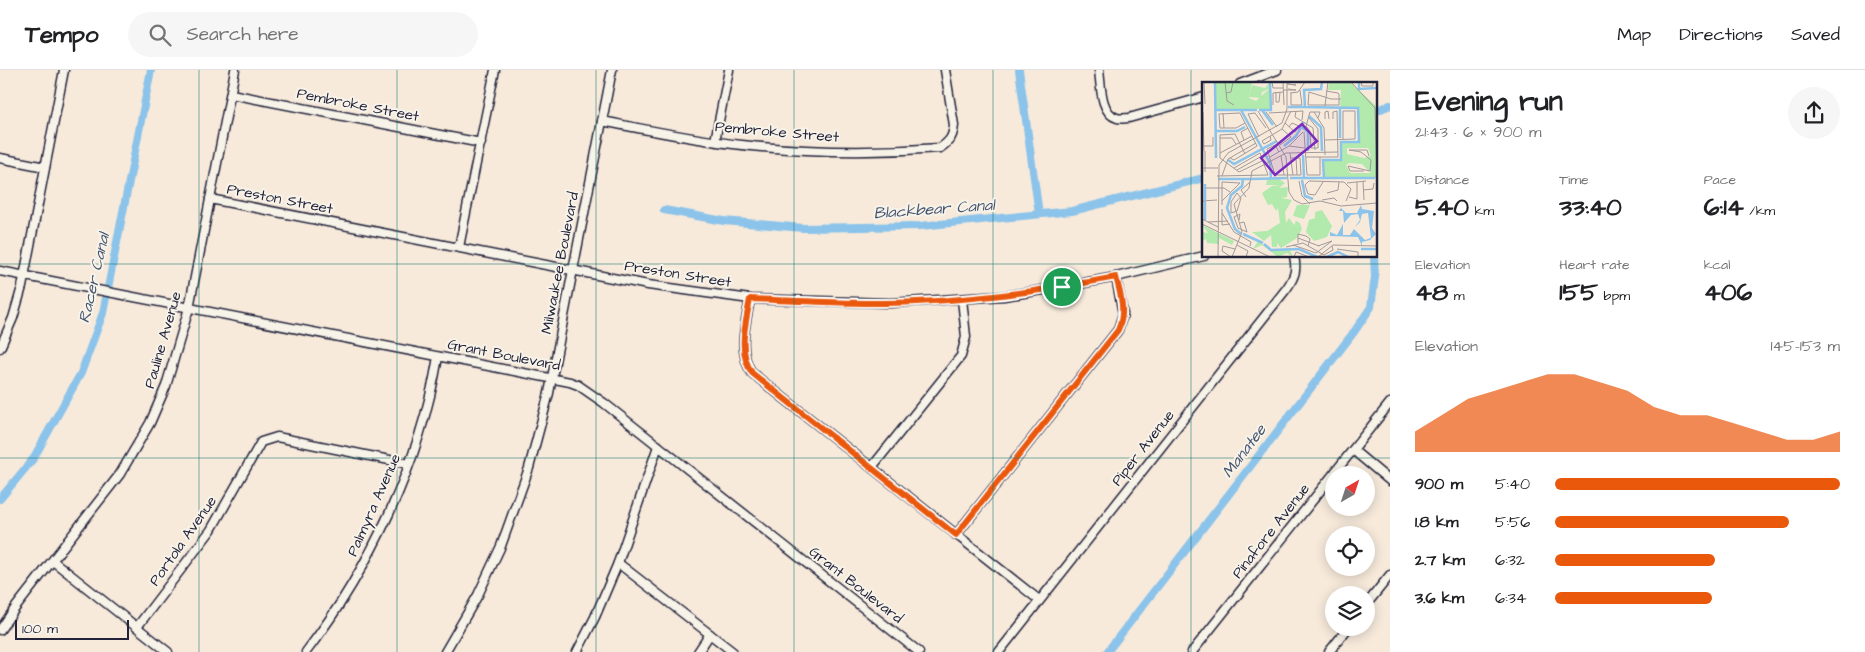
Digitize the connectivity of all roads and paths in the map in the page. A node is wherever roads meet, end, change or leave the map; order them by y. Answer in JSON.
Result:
{"nodes":[{"id":1,"x":64,"y":70,"type":"edge"},
{"id":2,"x":235,"y":70,"type":"edge"},
{"id":3,"x":495,"y":70,"type":"edge"},
{"id":4,"x":612,"y":70,"type":"edge"},
{"id":5,"x":729,"y":70,"type":"edge"},
{"id":6,"x":945,"y":70,"type":"edge"},
{"id":7,"x":1099,"y":70,"type":"edge"},
{"id":8,"x":1277,"y":70,"type":"edge"},
{"id":9,"x":1245,"y":82,"type":"edge"},
{"id":10,"x":231,"y":94,"type":"junction"},
{"id":11,"x":1202,"y":98,"type":"edge"},
{"id":12,"x":602,"y":121,"type":"junction"},
{"id":13,"x":715,"y":141,"type":"junction"},
{"id":14,"x":481,"y":143,"type":"junction"},
{"id":15,"x":0,"y":158,"type":"edge"},
{"id":16,"x":45,"y":167,"type":"junction"},
{"id":17,"x":210,"y":199,"type":"junction"},
{"id":18,"x":460,"y":247,"type":"junction"},
{"id":19,"x":1202,"y":256,"type":"edge"},
{"id":20,"x":1294,"y":258,"type":"edge"},
{"id":21,"x":574,"y":270,"type":"junction"},
{"id":22,"x":0,"y":271,"type":"edge"},
{"id":23,"x":24,"y":275,"type":"junction"},
{"id":24,"x":1116,"y":277,"type":"junction"},
{"id":25,"x":750,"y":299,"type":"junction"},
{"id":26,"x":962,"y":300,"type":"junction"},
{"id":27,"x":188,"y":308,"type":"junction"},
{"id":28,"x":0,"y":348,"type":"edge"},
{"id":29,"x":438,"y":357,"type":"junction"},
{"id":30,"x":552,"y":379,"type":"junction"},
{"id":31,"x":1390,"y":402,"type":"edge"},
{"id":32,"x":658,"y":446,"type":"junction"},
{"id":33,"x":1352,"y":450,"type":"junction"},
{"id":34,"x":408,"y":464,"type":"junction"},
{"id":35,"x":872,"y":467,"type":"junction"},
{"id":36,"x":1390,"y":481,"type":"edge"},
{"id":37,"x":956,"y":535,"type":"junction"},
{"id":38,"x":53,"y":561,"type":"junction"},
{"id":39,"x":618,"y":563,"type":"junction"},
{"id":40,"x":1390,"y":575,"type":"edge"},
{"id":41,"x":1375,"y":594,"type":"edge"},
{"id":42,"x":1039,"y":600,"type":"junction"},
{"id":43,"x":137,"y":627,"type":"junction"},
{"id":44,"x":0,"y":630,"type":"edge"},
{"id":45,"x":710,"y":634,"type":"junction"},
{"id":46,"x":1342,"y":636,"type":"edge"},
{"id":47,"x":168,"y":652,"type":"edge"},
{"id":48,"x":306,"y":652,"type":"edge"},
{"id":49,"x":445,"y":652,"type":"edge"},
{"id":50,"x":577,"y":652,"type":"edge"},
{"id":51,"x":698,"y":652,"type":"edge"},
{"id":52,"x":733,"y":652,"type":"edge"},
{"id":53,"x":919,"y":652,"type":"edge"},
{"id":54,"x":999,"y":652,"type":"edge"},
{"id":55,"x":1192,"y":652,"type":"edge"},
{"id":56,"x":1329,"y":652,"type":"edge"}],
"edges":[{"from":1,"to":16,"type":"street"},
{"from":2,"to":10,"type":"street","name":"Pauline Avenue"},
{"from":3,"to":14,"type":"street"},
{"from":4,"to":12,"type":"street","name":"Milwaukee Boulevard"},
{"from":5,"to":13,"type":"street"},
{"from":6,"to":13,"type":"street","name":"Pembroke Street"},
{"from":7,"to":11,"type":"street"},
{"from":8,"to":9,"type":"street"},
{"from":10,"to":14,"type":"street","name":"Pembroke Street"},
{"from":10,"to":17,"type":"street","name":"Pauline Avenue"},
{"from":12,"to":13,"type":"street","name":"Pembroke Street"},
{"from":12,"to":21,"type":"street","name":"Milwaukee Boulevard"},
{"from":14,"to":18,"type":"street"},
{"from":15,"to":16,"type":"street"},
{"from":16,"to":23,"type":"street"},
{"from":17,"to":18,"type":"street","name":"Preston Street"},
{"from":17,"to":27,"type":"street","name":"Pauline Avenue"},
{"from":18,"to":21,"type":"street","name":"Preston Street"},
{"from":19,"to":24,"type":"street","name":"Preston Street"},
{"from":20,"to":42,"type":"street","name":"Piper Avenue"},
{"from":21,"to":25,"type":"street","name":"Preston Street"},
{"from":21,"to":30,"type":"street","name":"Milwaukee Boulevard"},
{"from":22,"to":23,"type":"street","name":"Grant Boulevard"},
{"from":23,"to":27,"type":"street","name":"Grant Boulevard"},
{"from":23,"to":28,"type":"street"},
{"from":24,"to":26,"type":"street","name":"Preston Street"},
{"from":24,"to":37,"type":"street"},
{"from":25,"to":26,"type":"street","name":"Preston Street"},
{"from":25,"to":35,"type":"street"},
{"from":26,"to":35,"type":"street"},
{"from":27,"to":29,"type":"street","name":"Grant Boulevard"},
{"from":27,"to":38,"type":"street","name":"Pauline Avenue"},
{"from":29,"to":30,"type":"street","name":"Grant Boulevard"},
{"from":29,"to":34,"type":"street","name":"Palmyra Avenue"},
{"from":30,"to":32,"type":"street","name":"Grant Boulevard"},
{"from":30,"to":49,"type":"street","name":"Milwaukee Boulevard"},
{"from":31,"to":33,"type":"street","name":"Pinafore Avenue"},
{"from":32,"to":39,"type":"street"},
{"from":32,"to":53,"type":"street","name":"Grant Boulevard"},
{"from":33,"to":36,"type":"street"},
{"from":33,"to":55,"type":"street","name":"Pinafore Avenue"},
{"from":34,"to":43,"type":"street","name":"Portola Avenue"},
{"from":34,"to":48,"type":"street","name":"Palmyra Avenue"},
{"from":35,"to":37,"type":"street"},
{"from":37,"to":42,"type":"street"},
{"from":38,"to":43,"type":"street"},
{"from":38,"to":44,"type":"street","name":"Pauline Avenue"},
{"from":39,"to":45,"type":"street"},
{"from":39,"to":50,"type":"street"},
{"from":40,"to":41,"type":"street"},
{"from":42,"to":54,"type":"street","name":"Piper Avenue"},
{"from":43,"to":47,"type":"street"},
{"from":45,"to":51,"type":"street"},
{"from":45,"to":52,"type":"street"},
{"from":46,"to":56,"type":"street"}]}
